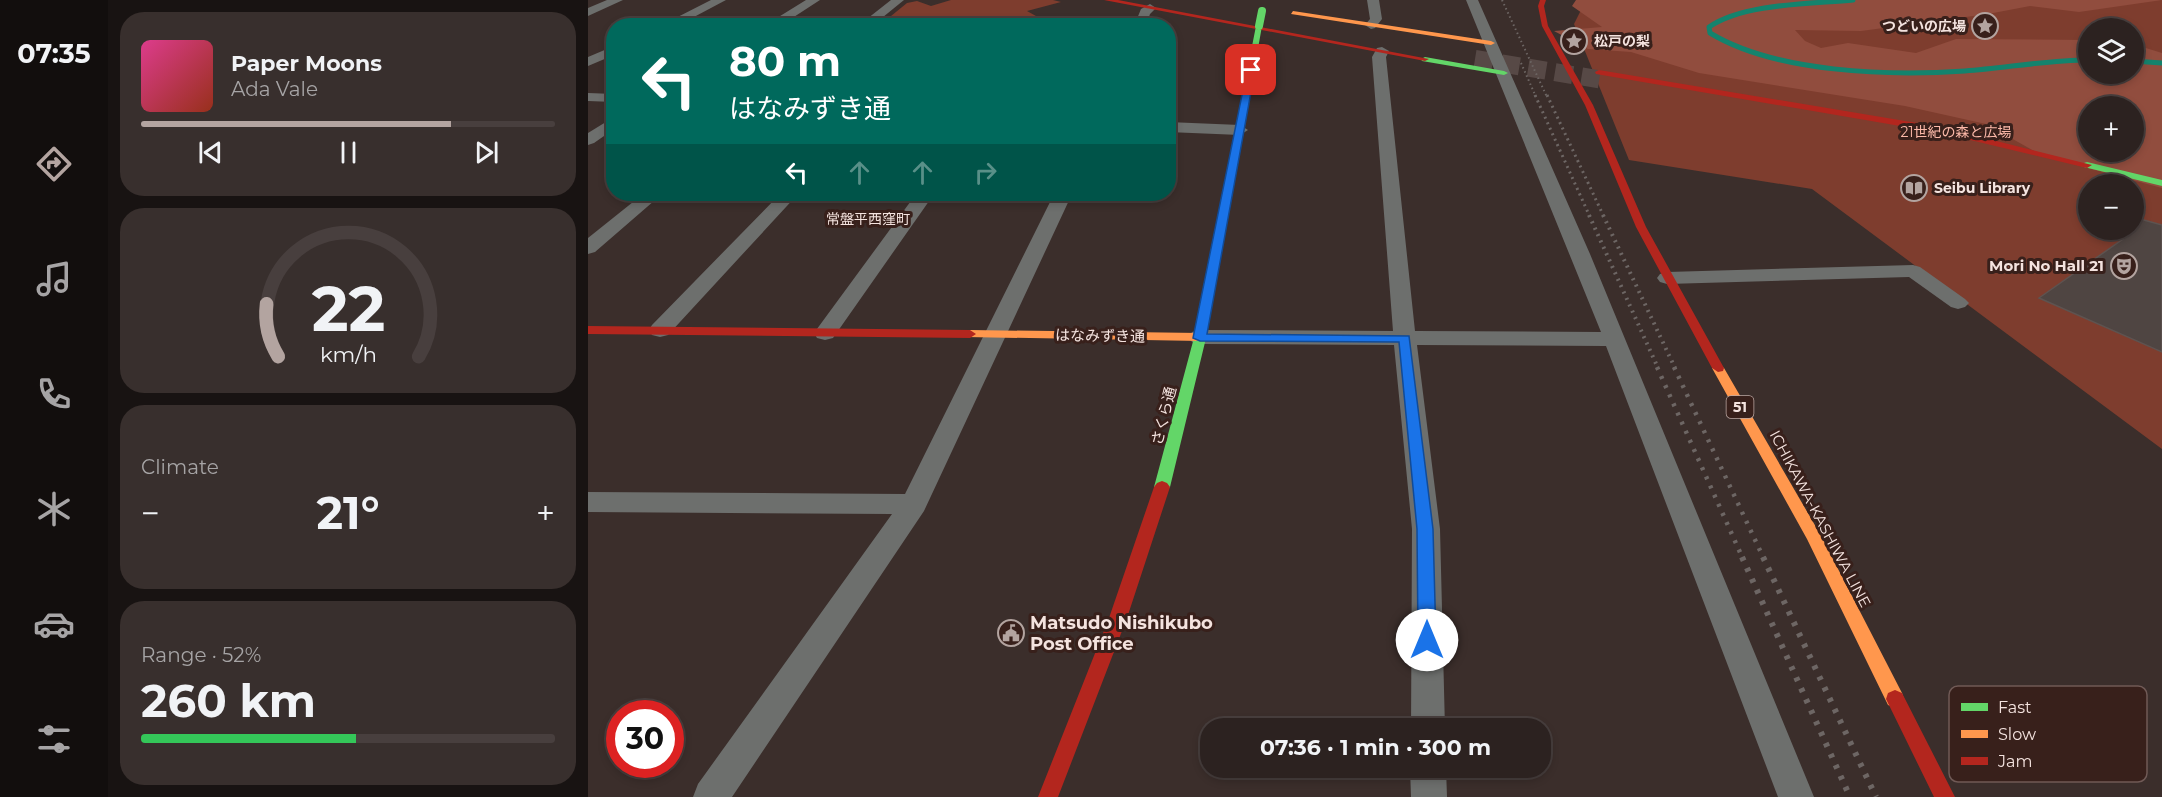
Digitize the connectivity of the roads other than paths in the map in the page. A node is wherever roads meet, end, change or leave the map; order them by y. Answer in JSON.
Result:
{"nodes":[{"id":1,"x":617,"y":0,"type":"edge"},
{"id":2,"x":720,"y":0,"type":"edge"},
{"id":3,"x":814,"y":0,"type":"edge"},
{"id":4,"x":898,"y":0,"type":"edge"},
{"id":5,"x":1107,"y":0,"type":"edge"},
{"id":6,"x":1176,"y":0,"type":"edge"},
{"id":7,"x":1373,"y":0,"type":"edge"},
{"id":8,"x":1472,"y":0,"type":"edge"},
{"id":9,"x":1543,"y":0,"type":"edge"},
{"id":10,"x":1147,"y":4,"type":"edge"},
{"id":11,"x":1262,"y":6,"type":"edge"},
{"id":12,"x":1247,"y":7,"type":"dead end"},
{"id":13,"x":588,"y":12,"type":"edge"},
{"id":14,"x":683,"y":18,"type":"edge"},
{"id":15,"x":784,"y":18,"type":"edge"},
{"id":16,"x":874,"y":18,"type":"edge"},
{"id":17,"x":1371,"y":25,"type":"junction"},
{"id":18,"x":1259,"y":27,"type":"junction"},
{"id":19,"x":1491,"y":43,"type":"junction"},
{"id":20,"x":1382,"y":51,"type":"junction"},
{"id":21,"x":606,"y":54,"type":"edge"},
{"id":22,"x":1564,"y":60,"type":"junction"},
{"id":23,"x":588,"y":62,"type":"edge"},
{"id":24,"x":1595,"y":69,"type":"junction"},
{"id":25,"x":1504,"y":73,"type":"junction"},
{"id":26,"x":588,"y":97,"type":"edge"},
{"id":27,"x":606,"y":98,"type":"edge"},
{"id":28,"x":606,"y":126,"type":"edge"},
{"id":29,"x":1176,"y":127,"type":"edge"},
{"id":30,"x":1240,"y":130,"type":"junction"},
{"id":31,"x":588,"y":140,"type":"edge"},
{"id":32,"x":2028,"y":154,"type":"junction"},
{"id":33,"x":2043,"y":169,"type":"dead end"},
{"id":34,"x":2083,"y":174,"type":"edge"},
{"id":35,"x":2093,"y":174,"type":"edge"},
{"id":36,"x":2162,"y":183,"type":"edge"},
{"id":37,"x":2144,"y":188,"type":"edge"},
{"id":38,"x":2162,"y":193,"type":"edge"},
{"id":39,"x":645,"y":201,"type":"edge"},
{"id":40,"x":782,"y":201,"type":"edge"},
{"id":41,"x":920,"y":201,"type":"edge"},
{"id":42,"x":1060,"y":201,"type":"edge"},
{"id":43,"x":588,"y":248,"type":"edge"},
{"id":44,"x":1666,"y":278,"type":"junction"},
{"id":45,"x":1958,"y":303,"type":"dead end"},
{"id":46,"x":588,"y":330,"type":"edge"},
{"id":47,"x":660,"y":330,"type":"junction"},
{"id":48,"x":825,"y":333,"type":"junction"},
{"id":49,"x":996,"y":334,"type":"junction"},
{"id":50,"x":1200,"y":338,"type":"junction"},
{"id":51,"x":1405,"y":339,"type":"junction"},
{"id":52,"x":1613,"y":339,"type":"junction"},
{"id":53,"x":588,"y":502,"type":"edge"},
{"id":54,"x":914,"y":504,"type":"junction"},
{"id":55,"x":1428,"y":718,"type":"edge"},
{"id":56,"x":1428,"y":778,"type":"edge"},
{"id":57,"x":711,"y":797,"type":"edge"},
{"id":58,"x":1048,"y":797,"type":"edge"},
{"id":59,"x":1429,"y":797,"type":"edge"},
{"id":60,"x":1796,"y":797,"type":"edge"},
{"id":61,"x":1945,"y":797,"type":"edge"}],
"edges":[{"from":1,"to":13,"type":"street"},
{"from":2,"to":14,"type":"street"},
{"from":3,"to":15,"type":"street"},
{"from":4,"to":16,"type":"street"},
{"from":5,"to":10,"type":"street"},
{"from":6,"to":10,"type":"street"},
{"from":7,"to":17,"type":"street"},
{"from":8,"to":19,"type":"street"},
{"from":9,"to":22,"type":"street","name":"ICHIKAWA-KASHIWA LINE","number":"51"},
{"from":10,"to":18,"type":"street"},
{"from":11,"to":12,"type":"street"},
{"from":11,"to":17,"type":"street"},
{"from":11,"to":18,"type":"street","name":"さくら通","bridge":true},
{"from":17,"to":19,"type":"street"},
{"from":18,"to":20,"type":"street"},
{"from":18,"to":30,"type":"street","name":"さくら通"},
{"from":19,"to":25,"type":"street"},
{"from":20,"to":25,"type":"street"},
{"from":20,"to":51,"type":"street"},
{"from":21,"to":23,"type":"street"},
{"from":22,"to":24,"type":"street"},
{"from":22,"to":44,"type":"street","name":"ICHIKAWA-KASHIWA LINE","number":"51"},
{"from":24,"to":32,"type":"street"},
{"from":24,"to":32,"type":"street"},
{"from":25,"to":52,"type":"street"},
{"from":26,"to":27,"type":"street"},
{"from":28,"to":31,"type":"street"},
{"from":29,"to":30,"type":"street"},
{"from":30,"to":50,"type":"street","name":"さくら通"},
{"from":32,"to":35,"type":"street"},
{"from":32,"to":36,"type":"street"},
{"from":33,"to":34,"type":"street"},
{"from":37,"to":38,"type":"street"},
{"from":39,"to":43,"type":"street"},
{"from":40,"to":47,"type":"street"},
{"from":41,"to":48,"type":"street"},
{"from":42,"to":49,"type":"street"},
{"from":44,"to":45,"type":"street"},
{"from":44,"to":61,"type":"street","name":"ICHIKAWA-KASHIWA LINE","number":"51"},
{"from":46,"to":47,"type":"street","name":"はなみずき通"},
{"from":47,"to":48,"type":"street","name":"はなみずき通"},
{"from":48,"to":49,"type":"street","name":"はなみずき通"},
{"from":49,"to":50,"type":"street","name":"はなみずき通"},
{"from":49,"to":54,"type":"street"},
{"from":50,"to":51,"type":"street","name":"はなみずき通"},
{"from":50,"to":58,"type":"street","name":"さくら通"},
{"from":51,"to":52,"type":"street","name":"はなみずき通"},
{"from":51,"to":55,"type":"street"},
{"from":52,"to":60,"type":"street"},
{"from":53,"to":54,"type":"street"},
{"from":54,"to":57,"type":"street"},
{"from":56,"to":59,"type":"street"}]}
